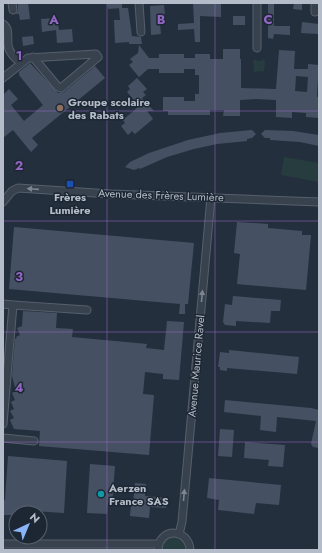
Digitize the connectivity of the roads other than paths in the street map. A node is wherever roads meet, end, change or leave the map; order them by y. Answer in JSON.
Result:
{"nodes":[{"id":1,"x":139,"y":3,"type":"edge"},
{"id":2,"x":257,"y":3,"type":"edge"},
{"id":3,"x":315,"y":3,"type":"edge"},
{"id":4,"x":315,"y":12,"type":"dead end"},
{"id":5,"x":3,"y":24,"type":"edge"},
{"id":6,"x":141,"y":32,"type":"dead end"},
{"id":7,"x":258,"y":48,"type":"dead end"},
{"id":8,"x":33,"y":57,"type":"junction"},
{"id":9,"x":20,"y":63,"type":"junction"},
{"id":10,"x":3,"y":78,"type":"edge"},
{"id":11,"x":212,"y":197,"type":"junction"},
{"id":12,"x":5,"y":199,"type":"edge"},
{"id":13,"x":319,"y":202,"type":"edge"},
{"id":14,"x":3,"y":304,"type":"edge"},
{"id":15,"x":13,"y":304,"type":"junction"},
{"id":16,"x":87,"y":310,"type":"dead end"},
{"id":17,"x":3,"y":424,"type":"edge"},
{"id":18,"x":3,"y":438,"type":"edge"},
{"id":19,"x":34,"y":441,"type":"dead end"},
{"id":20,"x":179,"y":534,"type":"junction"},
{"id":21,"x":3,"y":544,"type":"edge"},
{"id":22,"x":158,"y":547,"type":"edge"},
{"id":23,"x":190,"y":550,"type":"edge"}],
"edges":[{"from":1,"to":6,"type":"street"},
{"from":2,"to":7,"type":"street"},
{"from":3,"to":4,"type":"street"},
{"from":5,"to":9,"type":"street"},
{"from":8,"to":8,"type":"street"},
{"from":8,"to":9,"type":"street"},
{"from":9,"to":10,"type":"street"},
{"from":11,"to":12,"type":"street","name":"Avenue des Frères Lumière","one_way":true},
{"from":11,"to":13,"type":"street","name":"Avenue des Frères Lumière"},
{"from":20,"to":11,"type":"street","name":"Avenue Maurice Ravel","one_way":true},
{"from":14,"to":15,"type":"street"},
{"from":15,"to":16,"type":"street"},
{"from":15,"to":17,"type":"street"},
{"from":18,"to":19,"type":"street"},
{"from":20,"to":22,"type":"street"},
{"from":20,"to":23,"type":"street"},
{"from":21,"to":22,"type":"street"}]}
